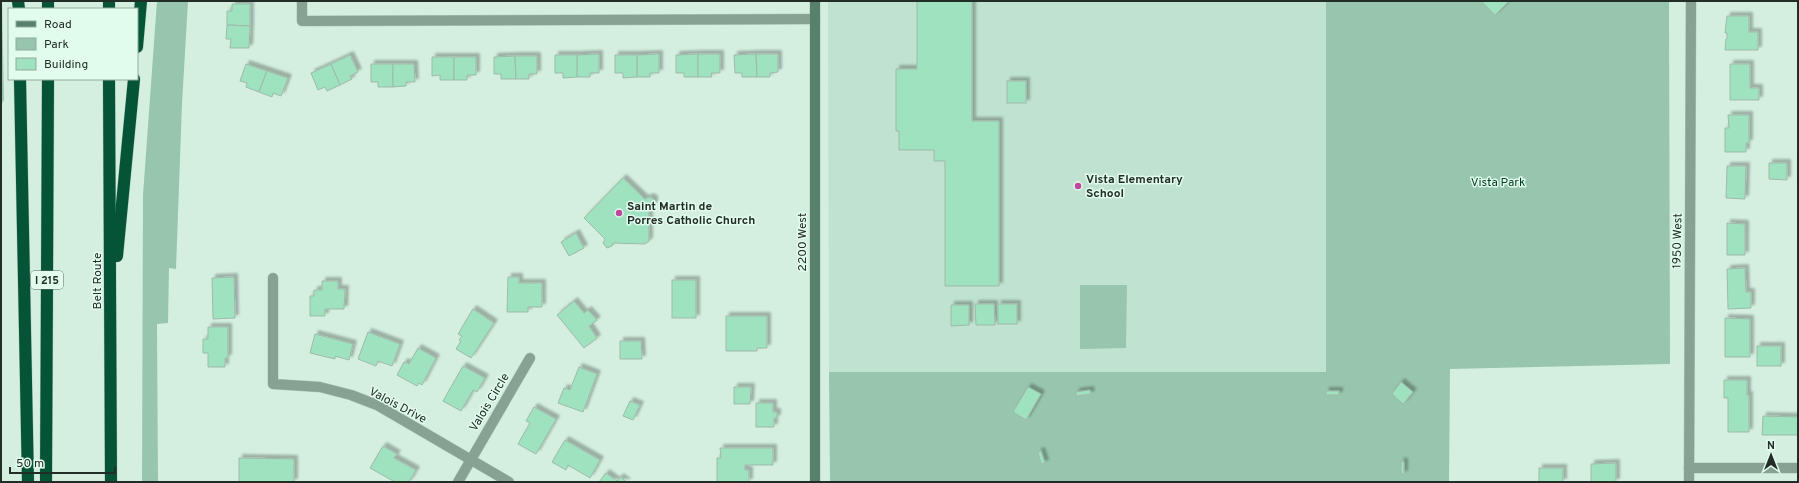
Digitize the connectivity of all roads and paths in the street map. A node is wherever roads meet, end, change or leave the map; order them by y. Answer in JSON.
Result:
{"nodes":[{"id":1,"x":141,"y":1,"type":"edge"},
{"id":2,"x":302,"y":1,"type":"edge"},
{"id":3,"x":815,"y":1,"type":"edge"},
{"id":4,"x":1691,"y":1,"type":"edge"},
{"id":5,"x":815,"y":19,"type":"junction"},
{"id":6,"x":138,"y":35,"type":"edge"},
{"id":7,"x":20,"y":80,"type":"edge"},
{"id":8,"x":48,"y":80,"type":"edge"},
{"id":9,"x":109,"y":80,"type":"edge"},
{"id":10,"x":134,"y":80,"type":"edge"},
{"id":11,"x":273,"y":278,"type":"dead end"},
{"id":12,"x":111,"y":325,"type":"junction"},
{"id":13,"x":530,"y":358,"type":"dead end"},
{"id":14,"x":470,"y":459,"type":"junction"},
{"id":15,"x":1689,"y":468,"type":"junction"},
{"id":16,"x":1798,"y":468,"type":"edge"},
{"id":17,"x":28,"y":482,"type":"edge"},
{"id":18,"x":46,"y":482,"type":"edge"},
{"id":19,"x":111,"y":482,"type":"edge"},
{"id":20,"x":458,"y":482,"type":"edge"},
{"id":21,"x":510,"y":482,"type":"edge"},
{"id":22,"x":815,"y":482,"type":"edge"},
{"id":23,"x":1689,"y":482,"type":"edge"}],
"edges":[{"from":1,"to":6,"type":"highway"},
{"from":2,"to":5,"type":"street"},
{"from":3,"to":5,"type":"street","name":"2200 West"},
{"from":4,"to":15,"type":"street","name":"1950 West"},
{"from":5,"to":22,"type":"street","name":"2200 West"},
{"from":7,"to":17,"type":"highway"},
{"from":8,"to":18,"type":"highway","number":"I 215"},
{"from":9,"to":12,"type":"highway","name":"Belt Route"},
{"from":10,"to":12,"type":"highway"},
{"from":11,"to":14,"type":"street","name":"Valois Drive"},
{"from":12,"to":19,"type":"highway","name":"Belt Route"},
{"from":13,"to":14,"type":"street","name":"Valois Circle"},
{"from":14,"to":20,"type":"street","name":"Valois Circle"},
{"from":14,"to":21,"type":"street","name":"Valois Drive"},
{"from":15,"to":16,"type":"street"},
{"from":15,"to":23,"type":"street","name":"1950 West"}]}
